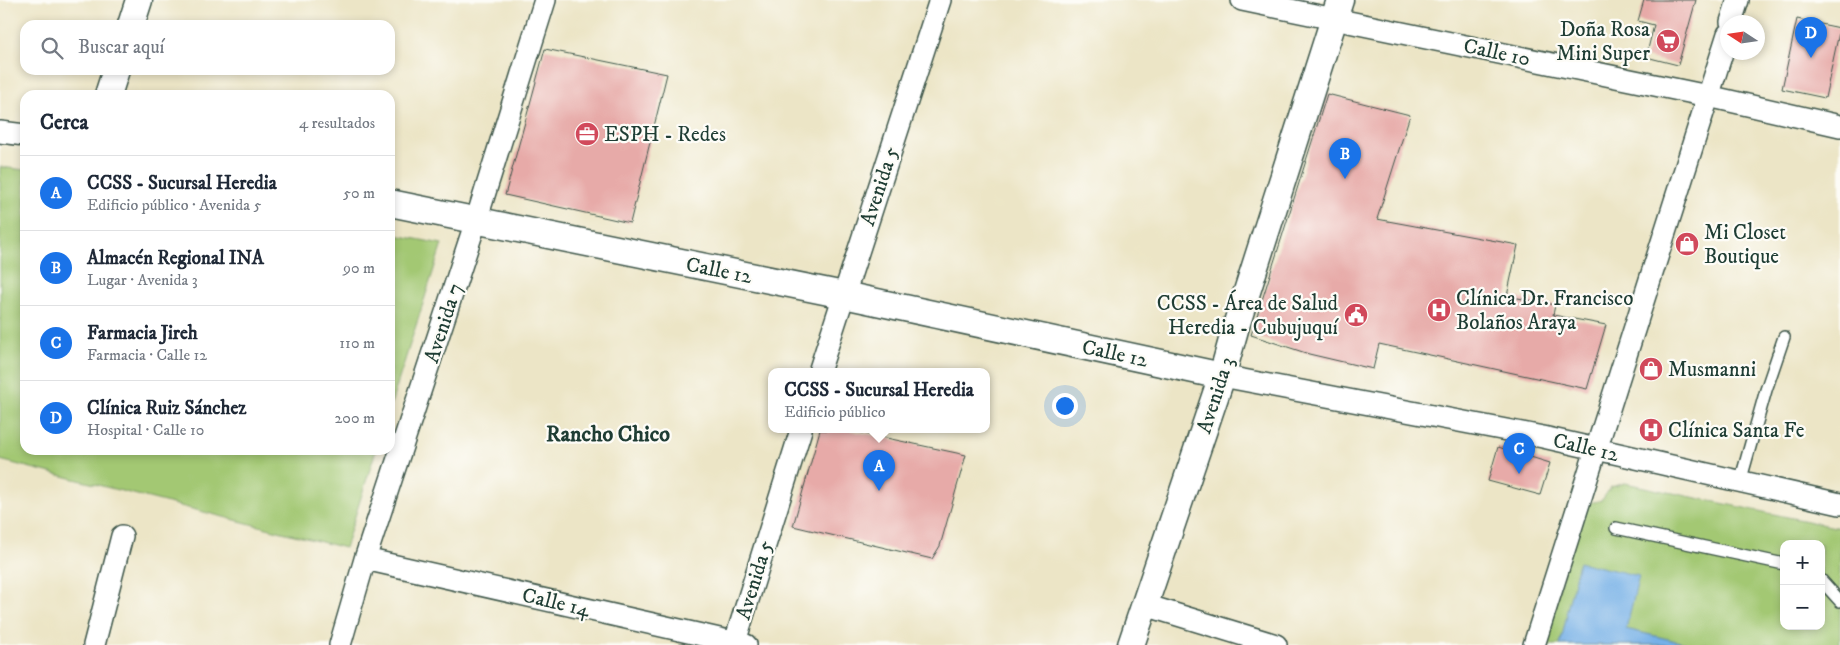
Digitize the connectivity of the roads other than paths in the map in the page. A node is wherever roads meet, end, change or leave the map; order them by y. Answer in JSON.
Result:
{"nodes":[{"id":1,"x":138,"y":0,"type":"edge"},
{"id":2,"x":545,"y":0,"type":"edge"},
{"id":3,"x":940,"y":0,"type":"edge"},
{"id":4,"x":1242,"y":0,"type":"edge"},
{"id":5,"x":1738,"y":0,"type":"edge"},
{"id":6,"x":1337,"y":10,"type":"edge"},
{"id":7,"x":1733,"y":15,"type":"edge"},
{"id":8,"x":132,"y":20,"type":"edge"},
{"id":9,"x":1720,"y":59,"type":"edge"},
{"id":10,"x":114,"y":75,"type":"edge"},
{"id":11,"x":110,"y":90,"type":"edge"},
{"id":12,"x":1708,"y":96,"type":"junction"},
{"id":13,"x":1840,"y":126,"type":"edge"},
{"id":14,"x":0,"y":132,"type":"edge"},
{"id":15,"x":20,"y":134,"type":"edge"},
{"id":16,"x":395,"y":204,"type":"edge"},
{"id":17,"x":476,"y":221,"type":"junction"},
{"id":18,"x":844,"y":295,"type":"junction"},
{"id":19,"x":1784,"y":337,"type":"dead end"},
{"id":20,"x":820,"y":368,"type":"edge"},
{"id":21,"x":1222,"y":376,"type":"junction"},
{"id":22,"x":801,"y":433,"type":"edge"},
{"id":23,"x":1596,"y":450,"type":"junction"},
{"id":24,"x":1740,"y":482,"type":"junction"},
{"id":25,"x":1840,"y":504,"type":"edge"},
{"id":26,"x":1616,"y":528,"type":"dead end"},
{"id":27,"x":122,"y":536,"type":"dead end"},
{"id":28,"x":365,"y":559,"type":"junction"},
{"id":29,"x":1780,"y":563,"type":"edge"},
{"id":30,"x":1825,"y":584,"type":"edge"},
{"id":31,"x":1840,"y":601,"type":"edge"},
{"id":32,"x":1145,"y":605,"type":"junction"},
{"id":33,"x":739,"y":644,"type":"edge"},
{"id":34,"x":94,"y":645,"type":"edge"},
{"id":35,"x":340,"y":645,"type":"edge"},
{"id":36,"x":1131,"y":645,"type":"edge"},
{"id":37,"x":1276,"y":645,"type":"edge"},
{"id":38,"x":1534,"y":645,"type":"edge"}],
"edges":[{"from":1,"to":8,"type":"street"},
{"from":2,"to":17,"type":"street","name":"Avenida 7"},
{"from":3,"to":18,"type":"street","name":"Avenida 5"},
{"from":4,"to":6,"type":"street","name":"Calle 10"},
{"from":5,"to":7,"type":"street"},
{"from":6,"to":12,"type":"street","name":"Calle 10"},
{"from":6,"to":21,"type":"street","name":"Avenida 3"},
{"from":9,"to":12,"type":"street"},
{"from":10,"to":11,"type":"street"},
{"from":12,"to":13,"type":"street","name":"Calle 10"},
{"from":12,"to":23,"type":"street"},
{"from":14,"to":15,"type":"street"},
{"from":16,"to":17,"type":"street","name":"Calle 12"},
{"from":17,"to":18,"type":"street","name":"Calle 12"},
{"from":17,"to":28,"type":"street","name":"Avenida 7"},
{"from":18,"to":20,"type":"street","name":"Avenida 5"},
{"from":18,"to":21,"type":"street","name":"Calle 12"},
{"from":19,"to":24,"type":"lane"},
{"from":21,"to":23,"type":"street","name":"Calle 12"},
{"from":21,"to":32,"type":"street","name":"Avenida 3"},
{"from":22,"to":33,"type":"street","name":"Avenida 5"},
{"from":23,"to":24,"type":"street","name":"Calle 12"},
{"from":23,"to":38,"type":"street"},
{"from":24,"to":25,"type":"street","name":"Calle 12"},
{"from":26,"to":29,"type":"lane"},
{"from":27,"to":34,"type":"street"},
{"from":28,"to":33,"type":"street","name":"Calle 14"},
{"from":28,"to":35,"type":"street","name":"Avenida 7"},
{"from":30,"to":31,"type":"lane"},
{"from":32,"to":36,"type":"street","name":"Avenida 3"},
{"from":32,"to":37,"type":"street"}]}
